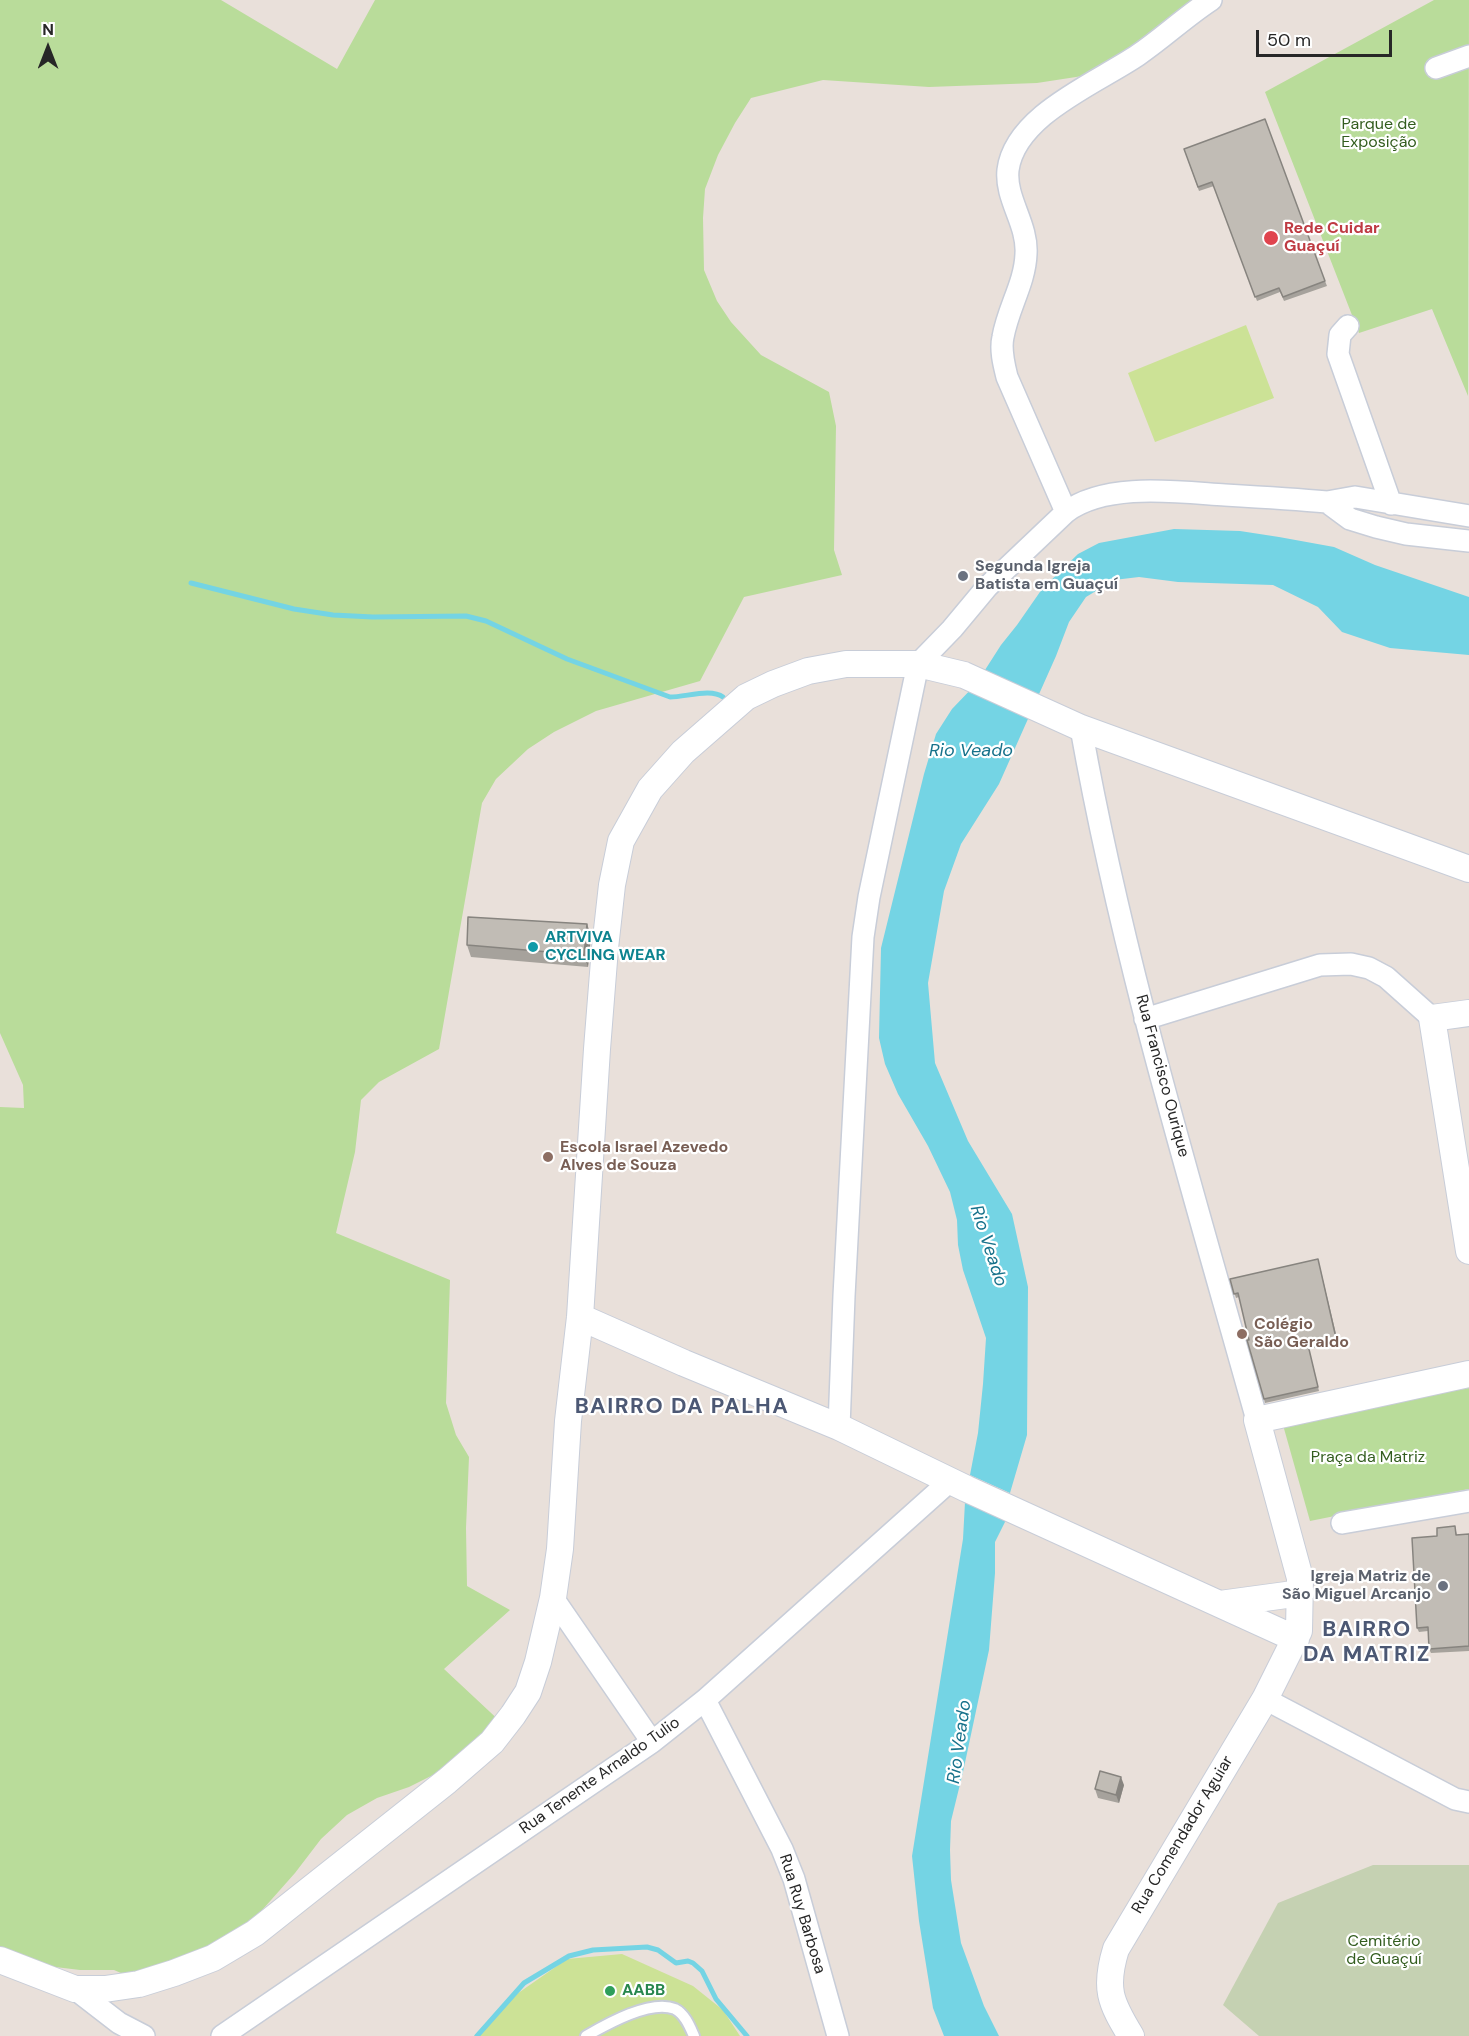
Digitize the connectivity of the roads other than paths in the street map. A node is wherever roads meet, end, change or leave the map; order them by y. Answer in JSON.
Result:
{"nodes":[{"id":1,"x":1211,"y":0,"type":"edge"},
{"id":2,"x":1469,"y":56,"type":"edge"},
{"id":3,"x":1436,"y":68,"type":"dead end"},
{"id":4,"x":1348,"y":326,"type":"dead end"},
{"id":5,"x":1327,"y":502,"type":"junction"},
{"id":6,"x":1391,"y":504,"type":"junction"},
{"id":7,"x":1066,"y":512,"type":"junction"},
{"id":8,"x":1469,"y":516,"type":"edge"},
{"id":9,"x":1469,"y":541,"type":"edge"},
{"id":10,"x":918,"y":664,"type":"junction"},
{"id":11,"x":1081,"y":728,"type":"junction"},
{"id":12,"x":1469,"y":869,"type":"edge"},
{"id":13,"x":1469,"y":1013,"type":"edge"},
{"id":14,"x":1145,"y":1019,"type":"junction"},
{"id":15,"x":1434,"y":1026,"type":"junction"},
{"id":16,"x":1469,"y":1029,"type":"edge"},
{"id":17,"x":1469,"y":1251,"type":"edge"},
{"id":18,"x":580,"y":1317,"type":"junction"},
{"id":19,"x":1469,"y":1374,"type":"edge"},
{"id":20,"x":1257,"y":1420,"type":"junction"},
{"id":21,"x":839,"y":1427,"type":"junction"},
{"id":22,"x":959,"y":1485,"type":"junction"},
{"id":23,"x":1469,"y":1501,"type":"edge"},
{"id":24,"x":1342,"y":1523,"type":"dead end"},
{"id":25,"x":1301,"y":1593,"type":"junction"},
{"id":26,"x":553,"y":1598,"type":"junction"},
{"id":27,"x":1220,"y":1604,"type":"junction"},
{"id":28,"x":1296,"y":1640,"type":"junction"},
{"id":29,"x":1265,"y":1699,"type":"junction"},
{"id":30,"x":705,"y":1700,"type":"junction"},
{"id":31,"x":652,"y":1742,"type":"junction"},
{"id":32,"x":1469,"y":1802,"type":"edge"},
{"id":33,"x":0,"y":1959,"type":"edge"},
{"id":34,"x":75,"y":1989,"type":"junction"},
{"id":35,"x":144,"y":2036,"type":"edge"},
{"id":36,"x":222,"y":2036,"type":"edge"},
{"id":37,"x":586,"y":2036,"type":"edge"},
{"id":38,"x":694,"y":2036,"type":"edge"},
{"id":39,"x":838,"y":2036,"type":"edge"},
{"id":40,"x":1131,"y":2036,"type":"edge"}],
"edges":[{"from":1,"to":7,"type":"street"},
{"from":2,"to":3,"type":"street"},
{"from":4,"to":6,"type":"street"},
{"from":5,"to":6,"type":"street"},
{"from":5,"to":7,"type":"street"},
{"from":5,"to":9,"type":"street"},
{"from":6,"to":8,"type":"street"},
{"from":7,"to":10,"type":"street"},
{"from":10,"to":11,"type":"street"},
{"from":10,"to":18,"type":"street"},
{"from":10,"to":21,"type":"street"},
{"from":11,"to":12,"type":"street"},
{"from":11,"to":14,"type":"street","name":"Rua Francisco Ourique"},
{"from":13,"to":15,"type":"street"},
{"from":14,"to":15,"type":"street"},
{"from":14,"to":20,"type":"street","name":"Rua Francisco Ourique"},
{"from":15,"to":16,"type":"street"},
{"from":15,"to":17,"type":"street"},
{"from":18,"to":21,"type":"street"},
{"from":18,"to":26,"type":"street"},
{"from":19,"to":20,"type":"street"},
{"from":20,"to":25,"type":"street"},
{"from":21,"to":22,"type":"street"},
{"from":22,"to":27,"type":"street"},
{"from":22,"to":30,"type":"street","name":"Rua Tenente Arnaldo Tulio"},
{"from":23,"to":24,"type":"street"},
{"from":25,"to":27,"type":"street"},
{"from":25,"to":28,"type":"street","name":"Rua Comendador Aguiar"},
{"from":26,"to":31,"type":"street"},
{"from":26,"to":34,"type":"street"},
{"from":27,"to":28,"type":"street"},
{"from":28,"to":29,"type":"street","name":"Rua Comendador Aguiar"},
{"from":29,"to":32,"type":"street"},
{"from":29,"to":40,"type":"street","name":"Rua Comendador Aguiar"},
{"from":30,"to":31,"type":"street","name":"Rua Tenente Arnaldo Tulio"},
{"from":30,"to":39,"type":"street","name":"Rua Ruy Barbosa"},
{"from":31,"to":36,"type":"street","name":"Rua Tenente Arnaldo Tulio"},
{"from":33,"to":34,"type":"street"},
{"from":34,"to":35,"type":"street"},
{"from":37,"to":38,"type":"lane"}]}
